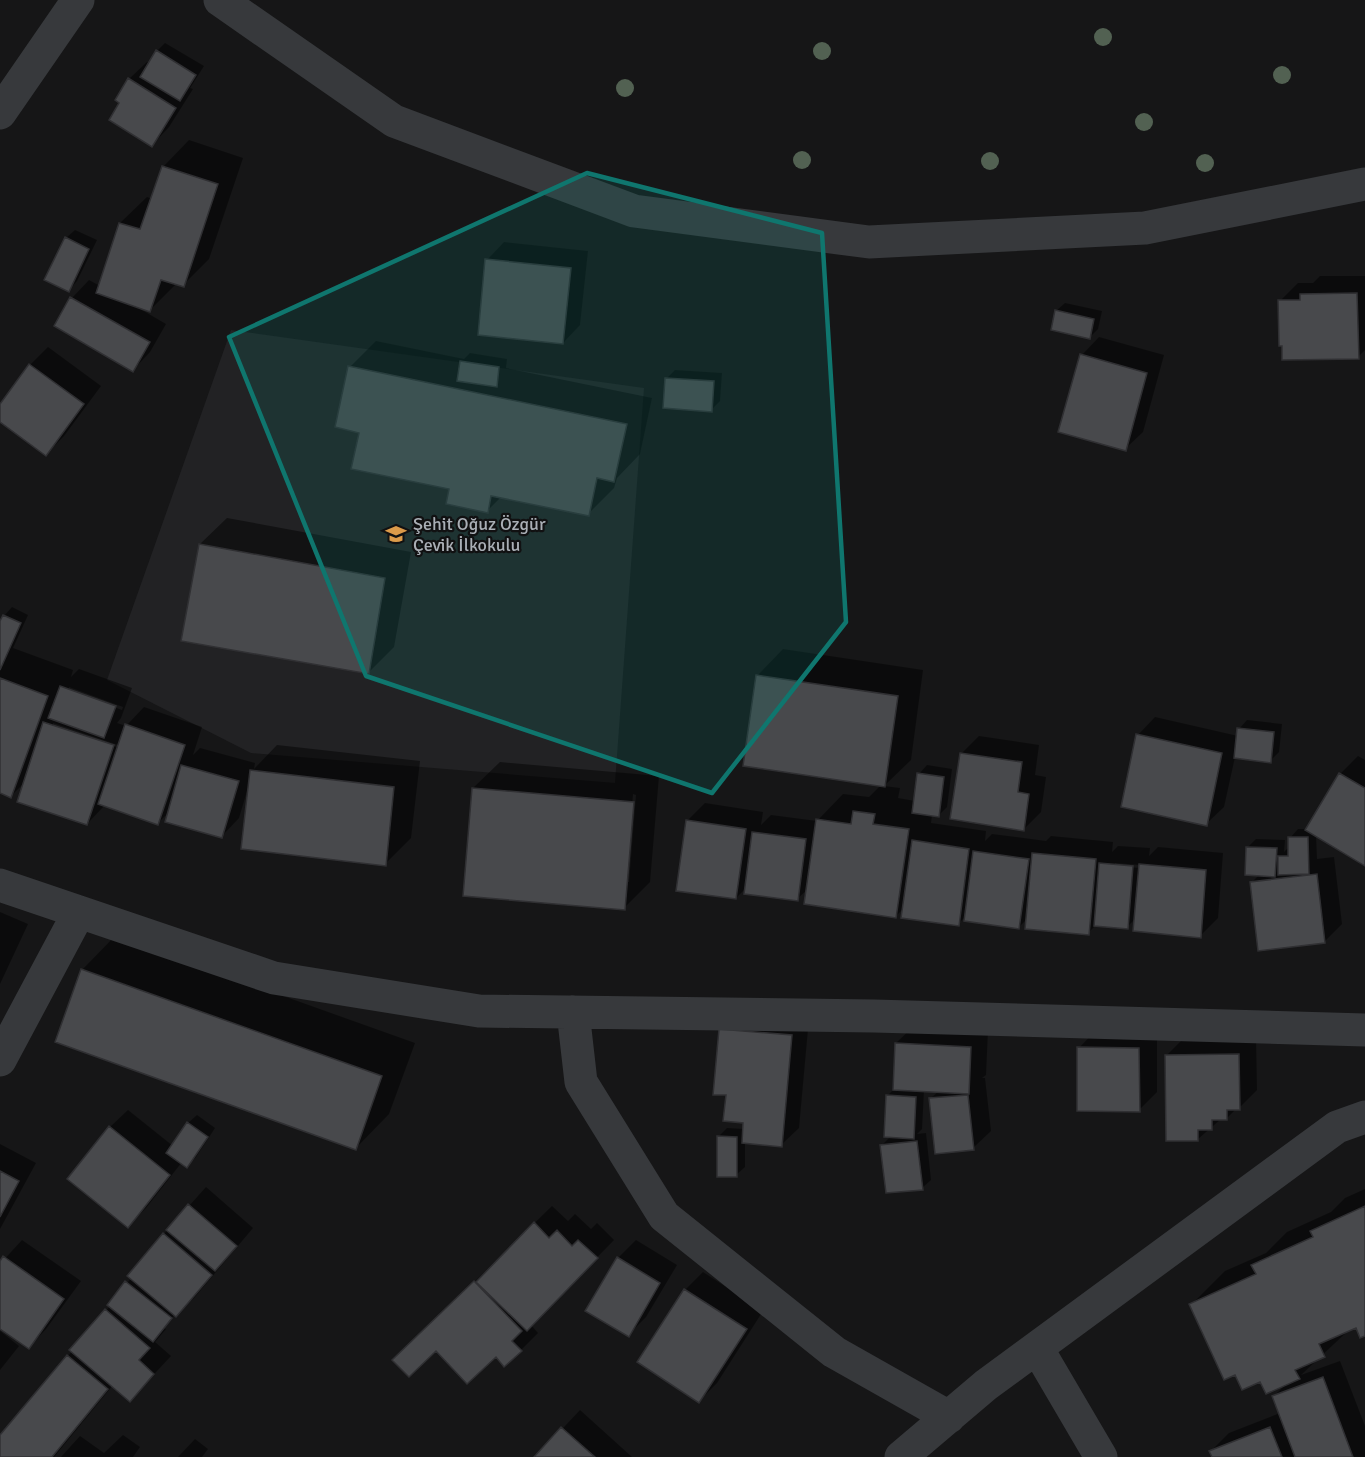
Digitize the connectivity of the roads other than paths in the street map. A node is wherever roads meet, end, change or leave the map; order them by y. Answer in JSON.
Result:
{"nodes":[{"id":1,"x":78,"y":0,"type":"edge"},
{"id":2,"x":220,"y":0,"type":"edge"},
{"id":3,"x":0,"y":113,"type":"edge"},
{"id":4,"x":1365,"y":184,"type":"edge"},
{"id":5,"x":0,"y":885,"type":"edge"},
{"id":6,"x":79,"y":912,"type":"junction"},
{"id":7,"x":573,"y":1012,"type":"junction"},
{"id":8,"x":1365,"y":1014,"type":"edge"},
{"id":9,"x":1332,"y":1029,"type":"junction"},
{"id":10,"x":1365,"y":1030,"type":"edge"},
{"id":11,"x":0,"y":1060,"type":"edge"},
{"id":12,"x":1365,"y":1117,"type":"edge"},
{"id":13,"x":1037,"y":1348,"type":"junction"},
{"id":14,"x":949,"y":1417,"type":"junction"},
{"id":15,"x":901,"y":1457,"type":"edge"},
{"id":16,"x":1101,"y":1457,"type":"edge"}],
"edges":[{"from":1,"to":3,"type":"street"},
{"from":2,"to":4,"type":"street"},
{"from":5,"to":6,"type":"street"},
{"from":6,"to":7,"type":"street"},
{"from":6,"to":11,"type":"street"},
{"from":7,"to":9,"type":"street"},
{"from":7,"to":14,"type":"street"},
{"from":8,"to":9,"type":"street"},
{"from":9,"to":10,"type":"street"},
{"from":12,"to":13,"type":"street"},
{"from":13,"to":14,"type":"street"},
{"from":13,"to":16,"type":"street"},
{"from":14,"to":15,"type":"street"}]}
